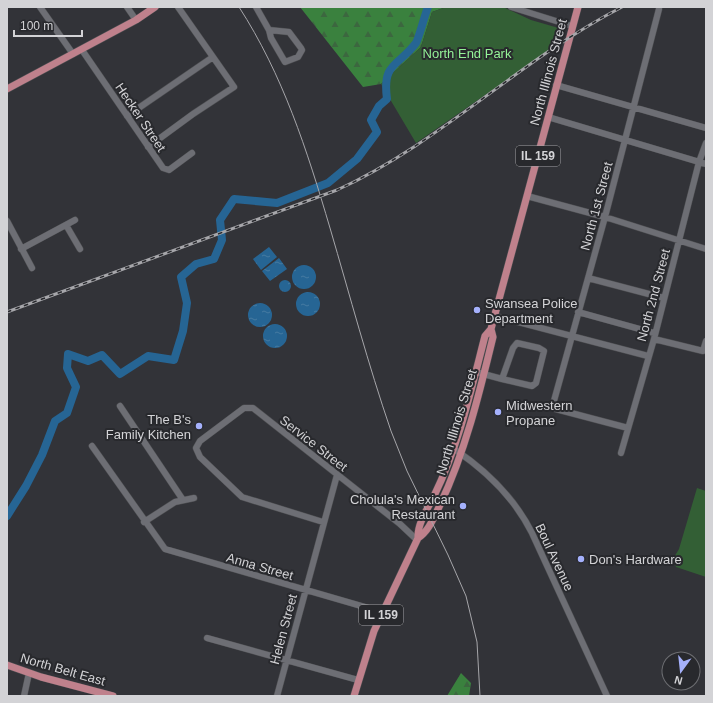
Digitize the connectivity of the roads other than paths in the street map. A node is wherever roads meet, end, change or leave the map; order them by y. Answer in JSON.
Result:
{"nodes":[{"id":1,"x":40,"y":7,"type":"edge"},
{"id":2,"x":127,"y":7,"type":"edge"},
{"id":3,"x":155,"y":7,"type":"edge"},
{"id":4,"x":178,"y":7,"type":"edge"},
{"id":5,"x":256,"y":7,"type":"edge"},
{"id":6,"x":511,"y":7,"type":"edge"},
{"id":7,"x":578,"y":7,"type":"edge"},
{"id":8,"x":659,"y":9,"type":"dead end"},
{"id":9,"x":136,"y":20,"type":"junction"},
{"id":10,"x":572,"y":26,"type":"junction"},
{"id":11,"x":269,"y":30,"type":"junction"},
{"id":12,"x":82,"y":50,"type":"junction"},
{"id":13,"x":73,"y":54,"type":"junction"},
{"id":14,"x":213,"y":57,"type":"junction"},
{"id":15,"x":556,"y":85,"type":"junction"},
{"id":16,"x":7,"y":89,"type":"edge"},
{"id":17,"x":634,"y":107,"type":"junction"},
{"id":18,"x":128,"y":116,"type":"junction"},
{"id":19,"x":548,"y":117,"type":"junction"},
{"id":20,"x":706,"y":128,"type":"edge"},
{"id":21,"x":625,"y":140,"type":"junction"},
{"id":22,"x":706,"y":143,"type":"edge"},
{"id":23,"x":148,"y":147,"type":"junction"},
{"id":24,"x":192,"y":153,"type":"dead end"},
{"id":25,"x":699,"y":162,"type":"junction"},
{"id":26,"x":706,"y":164,"type":"edge"},
{"id":27,"x":527,"y":196,"type":"junction"},
{"id":28,"x":605,"y":217,"type":"junction"},
{"id":29,"x":75,"y":220,"type":"dead end"},
{"id":30,"x":7,"y":221,"type":"edge"},
{"id":31,"x":66,"y":225,"type":"junction"},
{"id":32,"x":679,"y":241,"type":"junction"},
{"id":33,"x":21,"y":248,"type":"junction"},
{"id":34,"x":706,"y":248,"type":"edge"},
{"id":35,"x":80,"y":249,"type":"dead end"},
{"id":36,"x":32,"y":268,"type":"dead end"},
{"id":37,"x":588,"y":278,"type":"junction"},
{"id":38,"x":664,"y":298,"type":"junction"},
{"id":39,"x":578,"y":312,"type":"junction"},
{"id":40,"x":495,"y":316,"type":"junction"},
{"id":41,"x":491,"y":329,"type":"junction"},
{"id":42,"x":572,"y":336,"type":"junction"},
{"id":43,"x":654,"y":336,"type":"junction"},
{"id":44,"x":706,"y":341,"type":"edge"},
{"id":45,"x":648,"y":356,"type":"junction"},
{"id":46,"x":476,"y":372,"type":"junction"},
{"id":47,"x":484,"y":374,"type":"junction"},
{"id":48,"x":502,"y":379,"type":"junction"},
{"id":49,"x":120,"y":406,"type":"dead end"},
{"id":50,"x":628,"y":428,"type":"junction"},
{"id":51,"x":92,"y":446,"type":"dead end"},
{"id":52,"x":454,"y":449,"type":"junction"},
{"id":53,"x":621,"y":453,"type":"dead end"},
{"id":54,"x":462,"y":454,"type":"junction"},
{"id":55,"x":337,"y":475,"type":"junction"},
{"id":56,"x":194,"y":498,"type":"dead end"},
{"id":57,"x":183,"y":500,"type":"junction"},
{"id":58,"x":144,"y":522,"type":"junction"},
{"id":59,"x":323,"y":522,"type":"junction"},
{"id":60,"x":418,"y":539,"type":"junction"},
{"id":61,"x":305,"y":590,"type":"junction"},
{"id":62,"x":382,"y":612,"type":"junction"},
{"id":63,"x":207,"y":638,"type":"dead end"},
{"id":64,"x":286,"y":660,"type":"junction"},
{"id":65,"x":7,"y":665,"type":"edge"},
{"id":66,"x":29,"y":673,"type":"junction"},
{"id":67,"x":358,"y":680,"type":"junction"},
{"id":68,"x":24,"y":696,"type":"edge"},
{"id":69,"x":113,"y":696,"type":"edge"},
{"id":70,"x":277,"y":696,"type":"edge"},
{"id":71,"x":354,"y":696,"type":"edge"},
{"id":72,"x":607,"y":696,"type":"edge"}],
"edges":[{"from":1,"to":13,"type":"street"},
{"from":2,"to":9,"type":"street"},
{"from":3,"to":9,"type":"main road"},
{"from":4,"to":14,"type":"street"},
{"from":5,"to":11,"type":"street"},
{"from":6,"to":10,"type":"street"},
{"from":7,"to":10,"type":"main road","name":"North Illinois Street","number":"IL 159"},
{"from":8,"to":17,"type":"street","name":"North 1st Street"},
{"from":9,"to":12,"type":"main road"},
{"from":10,"to":15,"type":"main road","name":"North Illinois Street","number":"IL 159"},
{"from":11,"to":11,"type":"street"},
{"from":12,"to":13,"type":"main road"},
{"from":12,"to":18,"type":"street","name":"Hecker Street"},
{"from":13,"to":16,"type":"main road"},
{"from":14,"to":18,"type":"street"},
{"from":14,"to":23,"type":"street"},
{"from":15,"to":17,"type":"street"},
{"from":15,"to":19,"type":"main road","name":"North Illinois Street","number":"IL 159"},
{"from":17,"to":20,"type":"street"},
{"from":17,"to":21,"type":"street","name":"North 1st Street"},
{"from":18,"to":23,"type":"street","name":"Hecker Street"},
{"from":19,"to":21,"type":"street"},
{"from":19,"to":27,"type":"main road","name":"North Illinois Street","number":"IL 159"},
{"from":21,"to":25,"type":"street"},
{"from":21,"to":28,"type":"street","name":"North 1st Street"},
{"from":22,"to":25,"type":"street","name":"North 2nd Street"},
{"from":23,"to":24,"type":"street","name":"Hecker Street"},
{"from":25,"to":26,"type":"street"},
{"from":25,"to":32,"type":"street","name":"North 2nd Street"},
{"from":27,"to":28,"type":"street"},
{"from":27,"to":40,"type":"main road","name":"North Illinois Street","number":"IL 159"},
{"from":28,"to":32,"type":"street"},
{"from":28,"to":37,"type":"street","name":"North 1st Street"},
{"from":29,"to":31,"type":"street"},
{"from":30,"to":33,"type":"street"},
{"from":31,"to":33,"type":"street"},
{"from":31,"to":35,"type":"street"},
{"from":32,"to":34,"type":"street"},
{"from":32,"to":38,"type":"street","name":"North 2nd Street"},
{"from":33,"to":36,"type":"street"},
{"from":37,"to":38,"type":"street"},
{"from":37,"to":39,"type":"street","name":"North 1st Street"},
{"from":38,"to":43,"type":"street","name":"North 2nd Street"},
{"from":39,"to":42,"type":"street","name":"North 1st Street"},
{"from":39,"to":43,"type":"street"},
{"from":40,"to":41,"type":"main road","name":"North Illinois Street","number":"IL 159"},
{"from":40,"to":42,"type":"street"},
{"from":41,"to":46,"type":"main road","name":"North Illinois Street","number":"IL 159"},
{"from":41,"to":47,"type":"main road","name":"North Illinois Street","number":"IL 159"},
{"from":42,"to":45,"type":"street"},
{"from":42,"to":50,"type":"street","name":"North 1st Street"},
{"from":43,"to":44,"type":"street"},
{"from":43,"to":45,"type":"street","name":"North 2nd Street"},
{"from":45,"to":50,"type":"street","name":"North 2nd Street"},
{"from":46,"to":47,"type":"street"},
{"from":46,"to":52,"type":"main road","name":"North Illinois Street","number":"IL 159"},
{"from":47,"to":48,"type":"street"},
{"from":47,"to":54,"type":"main road","name":"North Illinois Street","number":"IL 159"},
{"from":48,"to":48,"type":"street"},
{"from":49,"to":57,"type":"street"},
{"from":50,"to":53,"type":"street","name":"North 2nd Street"},
{"from":51,"to":58,"type":"street","name":"Anna Street"},
{"from":52,"to":54,"type":"street","name":"Boul Avenue"},
{"from":52,"to":60,"type":"main road","name":"North Illinois Street","number":"IL 159"},
{"from":54,"to":60,"type":"main road","name":"North Illinois Street","number":"IL 159"},
{"from":54,"to":72,"type":"street","name":"Boul Avenue"},
{"from":55,"to":59,"type":"street","name":"Helen Street"},
{"from":55,"to":59,"type":"street","name":"Service Street"},
{"from":55,"to":60,"type":"street","name":"Service Street"},
{"from":56,"to":57,"type":"street"},
{"from":57,"to":58,"type":"street"},
{"from":58,"to":61,"type":"street","name":"Anna Street"},
{"from":59,"to":61,"type":"street","name":"Helen Street"},
{"from":60,"to":62,"type":"main road","name":"North Illinois Street","number":"IL 159"},
{"from":61,"to":62,"type":"street","name":"Anna Street"},
{"from":61,"to":64,"type":"street","name":"Helen Street"},
{"from":62,"to":67,"type":"main road","name":"North Illinois Street","number":"IL 159"},
{"from":63,"to":64,"type":"street"},
{"from":64,"to":67,"type":"street"},
{"from":64,"to":70,"type":"street","name":"Helen Street"},
{"from":65,"to":66,"type":"main road","name":"North Belt East"},
{"from":66,"to":68,"type":"street"},
{"from":66,"to":69,"type":"main road","name":"North Belt East"},
{"from":67,"to":71,"type":"main road","name":"North Illinois Street","number":"IL 159"}]}
